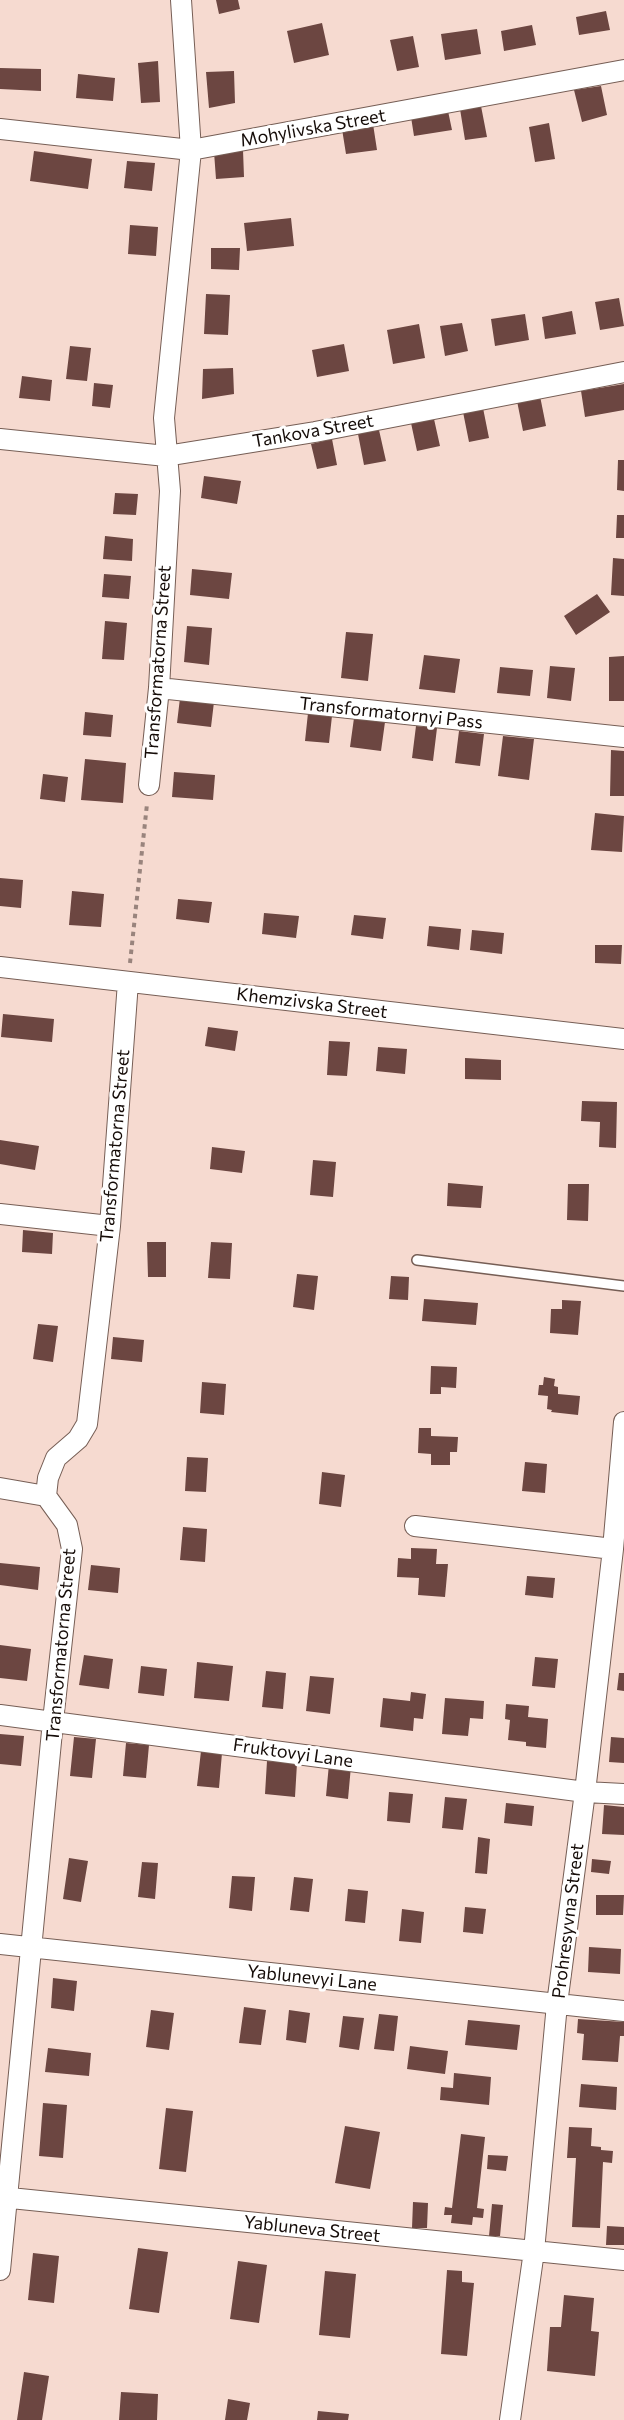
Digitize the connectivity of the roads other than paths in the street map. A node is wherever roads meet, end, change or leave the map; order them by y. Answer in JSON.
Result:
{"nodes":[{"id":1,"x":181,"y":0,"type":"edge"},
{"id":2,"x":623,"y":75,"type":"edge"},
{"id":3,"x":0,"y":129,"type":"edge"},
{"id":4,"x":191,"y":150,"type":"junction"},
{"id":5,"x":624,"y":372,"type":"edge"},
{"id":6,"x":0,"y":439,"type":"edge"},
{"id":7,"x":166,"y":456,"type":"junction"},
{"id":8,"x":159,"y":688,"type":"junction"},
{"id":9,"x":624,"y":737,"type":"edge"},
{"id":10,"x":149,"y":785,"type":"road end"},
{"id":11,"x":0,"y":967,"type":"edge"},
{"id":12,"x":128,"y":982,"type":"junction"},
{"id":13,"x":624,"y":1039,"type":"edge"},
{"id":14,"x":0,"y":1214,"type":"edge"},
{"id":15,"x":110,"y":1226,"type":"junction"},
{"id":16,"x":417,"y":1260,"type":"dead end"},
{"id":17,"x":624,"y":1286,"type":"edge"},
{"id":18,"x":624,"y":1422,"type":"edge"},
{"id":19,"x":0,"y":1488,"type":"edge"},
{"id":20,"x":46,"y":1496,"type":"junction"},
{"id":21,"x":415,"y":1526,"type":"dead end"},
{"id":22,"x":613,"y":1549,"type":"junction"},
{"id":23,"x":0,"y":1715,"type":"edge"},
{"id":24,"x":53,"y":1721,"type":"junction"},
{"id":25,"x":585,"y":1792,"type":"junction"},
{"id":26,"x":624,"y":1794,"type":"edge"},
{"id":27,"x":0,"y":1944,"type":"edge"},
{"id":28,"x":32,"y":1948,"type":"junction"},
{"id":29,"x":557,"y":2004,"type":"junction"},
{"id":30,"x":624,"y":2011,"type":"edge"},
{"id":31,"x":4,"y":2198,"type":"edge"},
{"id":32,"x":534,"y":2251,"type":"junction"},
{"id":33,"x":624,"y":2260,"type":"edge"},
{"id":34,"x":0,"y":2270,"type":"edge"},
{"id":35,"x":510,"y":2420,"type":"edge"}],
"edges":[{"from":1,"to":4,"type":"street","name":"Transformatorna Street"},
{"from":2,"to":4,"type":"street","name":"Mohylivska Street"},
{"from":3,"to":4,"type":"street","name":"Mohylivska Street"},
{"from":4,"to":7,"type":"street","name":"Transformatorna Street"},
{"from":5,"to":7,"type":"street","name":"Tankova Street"},
{"from":6,"to":7,"type":"street","name":"Tankova Street"},
{"from":7,"to":8,"type":"street","name":"Transformatorna Street"},
{"from":8,"to":9,"type":"street","name":"Transformatornyi Pass"},
{"from":8,"to":10,"type":"street","name":"Transformatorna Street"},
{"from":11,"to":12,"type":"street","name":"Khemzivska Street"},
{"from":12,"to":13,"type":"street","name":"Khemzivska Street"},
{"from":12,"to":15,"type":"street","name":"Transformatorna Street"},
{"from":14,"to":15,"type":"street"},
{"from":15,"to":20,"type":"street","name":"Transformatorna Street"},
{"from":16,"to":17,"type":"lane"},
{"from":18,"to":22,"type":"street","name":"Prohresyvna Street"},
{"from":19,"to":20,"type":"street"},
{"from":20,"to":24,"type":"street","name":"Transformatorna Street"},
{"from":21,"to":22,"type":"street"},
{"from":22,"to":25,"type":"street","name":"Prohresyvna Street"},
{"from":23,"to":24,"type":"street","name":"Fruktovyi Lane"},
{"from":24,"to":25,"type":"street","name":"Fruktovyi Lane"},
{"from":24,"to":28,"type":"street","name":"Transformatorna Street"},
{"from":25,"to":26,"type":"street","name":"Fruktovyi Lane"},
{"from":25,"to":29,"type":"street","name":"Prohresyvna Street"},
{"from":27,"to":28,"type":"street","name":"Yablunevyi Lane"},
{"from":28,"to":29,"type":"street","name":"Yablunevyi Lane"},
{"from":28,"to":31,"type":"street","name":"Transformatorna Street"},
{"from":29,"to":30,"type":"street","name":"Yablunevyi Lane"},
{"from":29,"to":32,"type":"street","name":"Prohresyvna Street"},
{"from":31,"to":32,"type":"street","name":"Yabluneva Street"},
{"from":31,"to":34,"type":"street","name":"Transformatorna Street"},
{"from":32,"to":33,"type":"street","name":"Yabluneva Street"},
{"from":32,"to":35,"type":"street","name":"Prohresyvna Street"}]}
